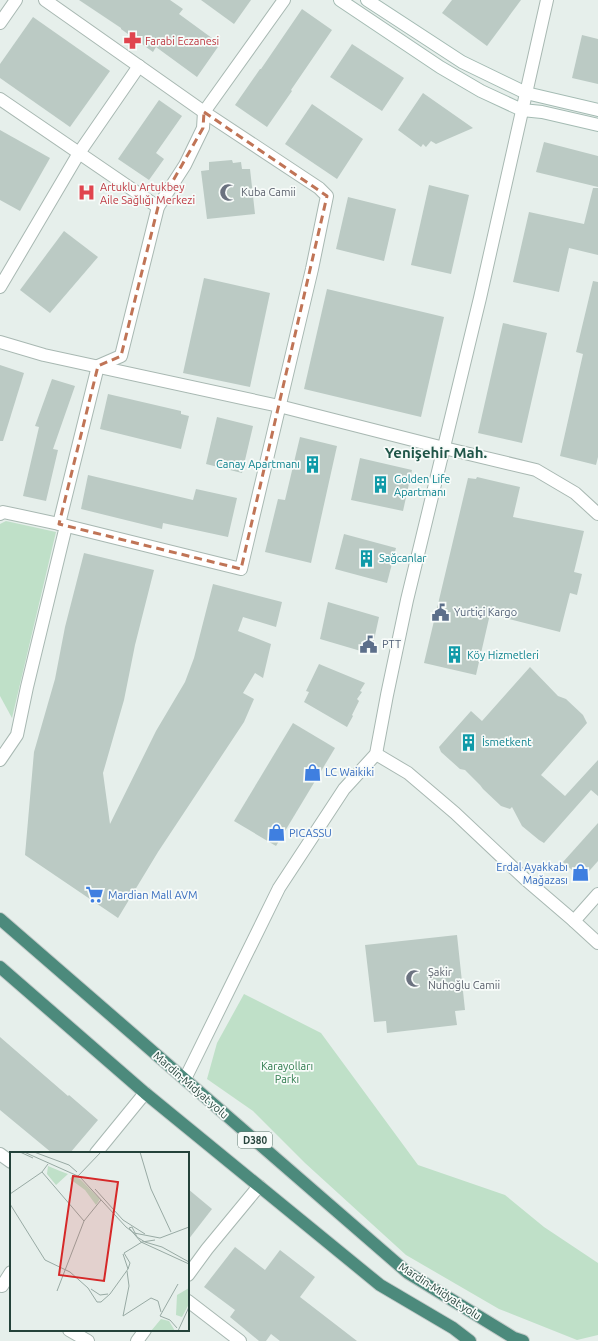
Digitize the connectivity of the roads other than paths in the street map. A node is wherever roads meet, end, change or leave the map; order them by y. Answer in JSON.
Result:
{"nodes":[{"id":1,"x":16,"y":0,"type":"edge"},
{"id":2,"x":45,"y":0,"type":"edge"},
{"id":3,"x":284,"y":0,"type":"edge"},
{"id":4,"x":340,"y":0,"type":"edge"},
{"id":5,"x":367,"y":0,"type":"edge"},
{"id":6,"x":547,"y":0,"type":"edge"},
{"id":7,"x":0,"y":23,"type":"edge"},
{"id":8,"x":139,"y":66,"type":"junction"},
{"id":9,"x":526,"y":92,"type":"junction"},
{"id":10,"x":0,"y":99,"type":"edge"},
{"id":11,"x":522,"y":110,"type":"junction"},
{"id":12,"x":598,"y":110,"type":"edge"},
{"id":13,"x":204,"y":112,"type":"junction"},
{"id":14,"x":598,"y":125,"type":"edge"},
{"id":15,"x":79,"y":153,"type":"junction"},
{"id":16,"x":158,"y":207,"type":"junction"},
{"id":17,"x":0,"y":287,"type":"edge"},
{"id":18,"x":0,"y":342,"type":"edge"},
{"id":19,"x":98,"y":366,"type":"junction"},
{"id":20,"x":279,"y":406,"type":"junction"},
{"id":21,"x":444,"y":448,"type":"junction"},
{"id":22,"x":0,"y":514,"type":"edge"},
{"id":23,"x":598,"y":514,"type":"edge"},
{"id":24,"x":62,"y":525,"type":"junction"},
{"id":25,"x":376,"y":754,"type":"junction"},
{"id":26,"x":0,"y":760,"type":"edge"},
{"id":27,"x":598,"y":894,"type":"edge"},
{"id":28,"x":0,"y":919,"type":"edge"},
{"id":29,"x":574,"y":921,"type":"junction"},
{"id":30,"x":598,"y":943,"type":"edge"},
{"id":31,"x":0,"y":967,"type":"edge"},
{"id":32,"x":185,"y":1080,"type":"junction"},
{"id":33,"x":145,"y":1093,"type":"junction"},
{"id":34,"x":97,"y":1152,"type":"edge"},
{"id":35,"x":0,"y":1154,"type":"edge"},
{"id":36,"x":10,"y":1161,"type":"edge"},
{"id":37,"x":259,"y":1186,"type":"junction"},
{"id":38,"x":10,"y":1274,"type":"edge"},
{"id":39,"x":189,"y":1274,"type":"edge"},
{"id":40,"x":4,"y":1288,"type":"edge"},
{"id":41,"x":189,"y":1302,"type":"edge"},
{"id":42,"x":452,"y":1328,"type":"junction"},
{"id":43,"x":71,"y":1331,"type":"edge"},
{"id":44,"x":144,"y":1331,"type":"edge"},
{"id":45,"x":88,"y":1341,"type":"edge"},
{"id":46,"x":137,"y":1341,"type":"edge"},
{"id":47,"x":240,"y":1341,"type":"edge"},
{"id":48,"x":464,"y":1341,"type":"edge"},
{"id":49,"x":470,"y":1341,"type":"edge"},
{"id":50,"x":524,"y":1341,"type":"edge"}],
"edges":[{"from":1,"to":7,"type":"street"},
{"from":2,"to":8,"type":"street"},
{"from":3,"to":13,"type":"street"},
{"from":4,"to":11,"type":"street"},
{"from":5,"to":9,"type":"street"},
{"from":6,"to":9,"type":"street"},
{"from":8,"to":13,"type":"street"},
{"from":8,"to":15,"type":"street"},
{"from":9,"to":11,"type":"street"},
{"from":9,"to":12,"type":"street"},
{"from":10,"to":15,"type":"street"},
{"from":11,"to":14,"type":"street"},
{"from":11,"to":21,"type":"street"},
{"from":13,"to":16,"type":"street"},
{"from":13,"to":20,"type":"street"},
{"from":15,"to":16,"type":"street"},
{"from":15,"to":17,"type":"street"},
{"from":16,"to":19,"type":"street"},
{"from":18,"to":19,"type":"street"},
{"from":19,"to":20,"type":"street"},
{"from":19,"to":24,"type":"street"},
{"from":20,"to":21,"type":"street"},
{"from":20,"to":24,"type":"street"},
{"from":21,"to":23,"type":"street"},
{"from":21,"to":25,"type":"street"},
{"from":22,"to":24,"type":"street"},
{"from":24,"to":26,"type":"street"},
{"from":25,"to":29,"type":"street"},
{"from":25,"to":32,"type":"street"},
{"from":27,"to":29,"type":"street"},
{"from":28,"to":32,"type":"highway","name":"Mardin-Midyat yolu","number":"D380"},
{"from":29,"to":30,"type":"street"},
{"from":31,"to":33,"type":"highway","number":"D380"},
{"from":32,"to":50,"type":"highway","name":"Mardin-Midyat yolu","number":"D380"},
{"from":33,"to":34,"type":"street"},
{"from":33,"to":37,"type":"highway","number":"D380"},
{"from":35,"to":36,"type":"street"},
{"from":37,"to":39,"type":"street"},
{"from":37,"to":42,"type":"highway","number":"D380"},
{"from":38,"to":40,"type":"street"},
{"from":41,"to":47,"type":"street"},
{"from":42,"to":48,"type":"street"},
{"from":42,"to":49,"type":"highway","number":"D380"},
{"from":43,"to":45,"type":"street"},
{"from":44,"to":46,"type":"street"}]}
